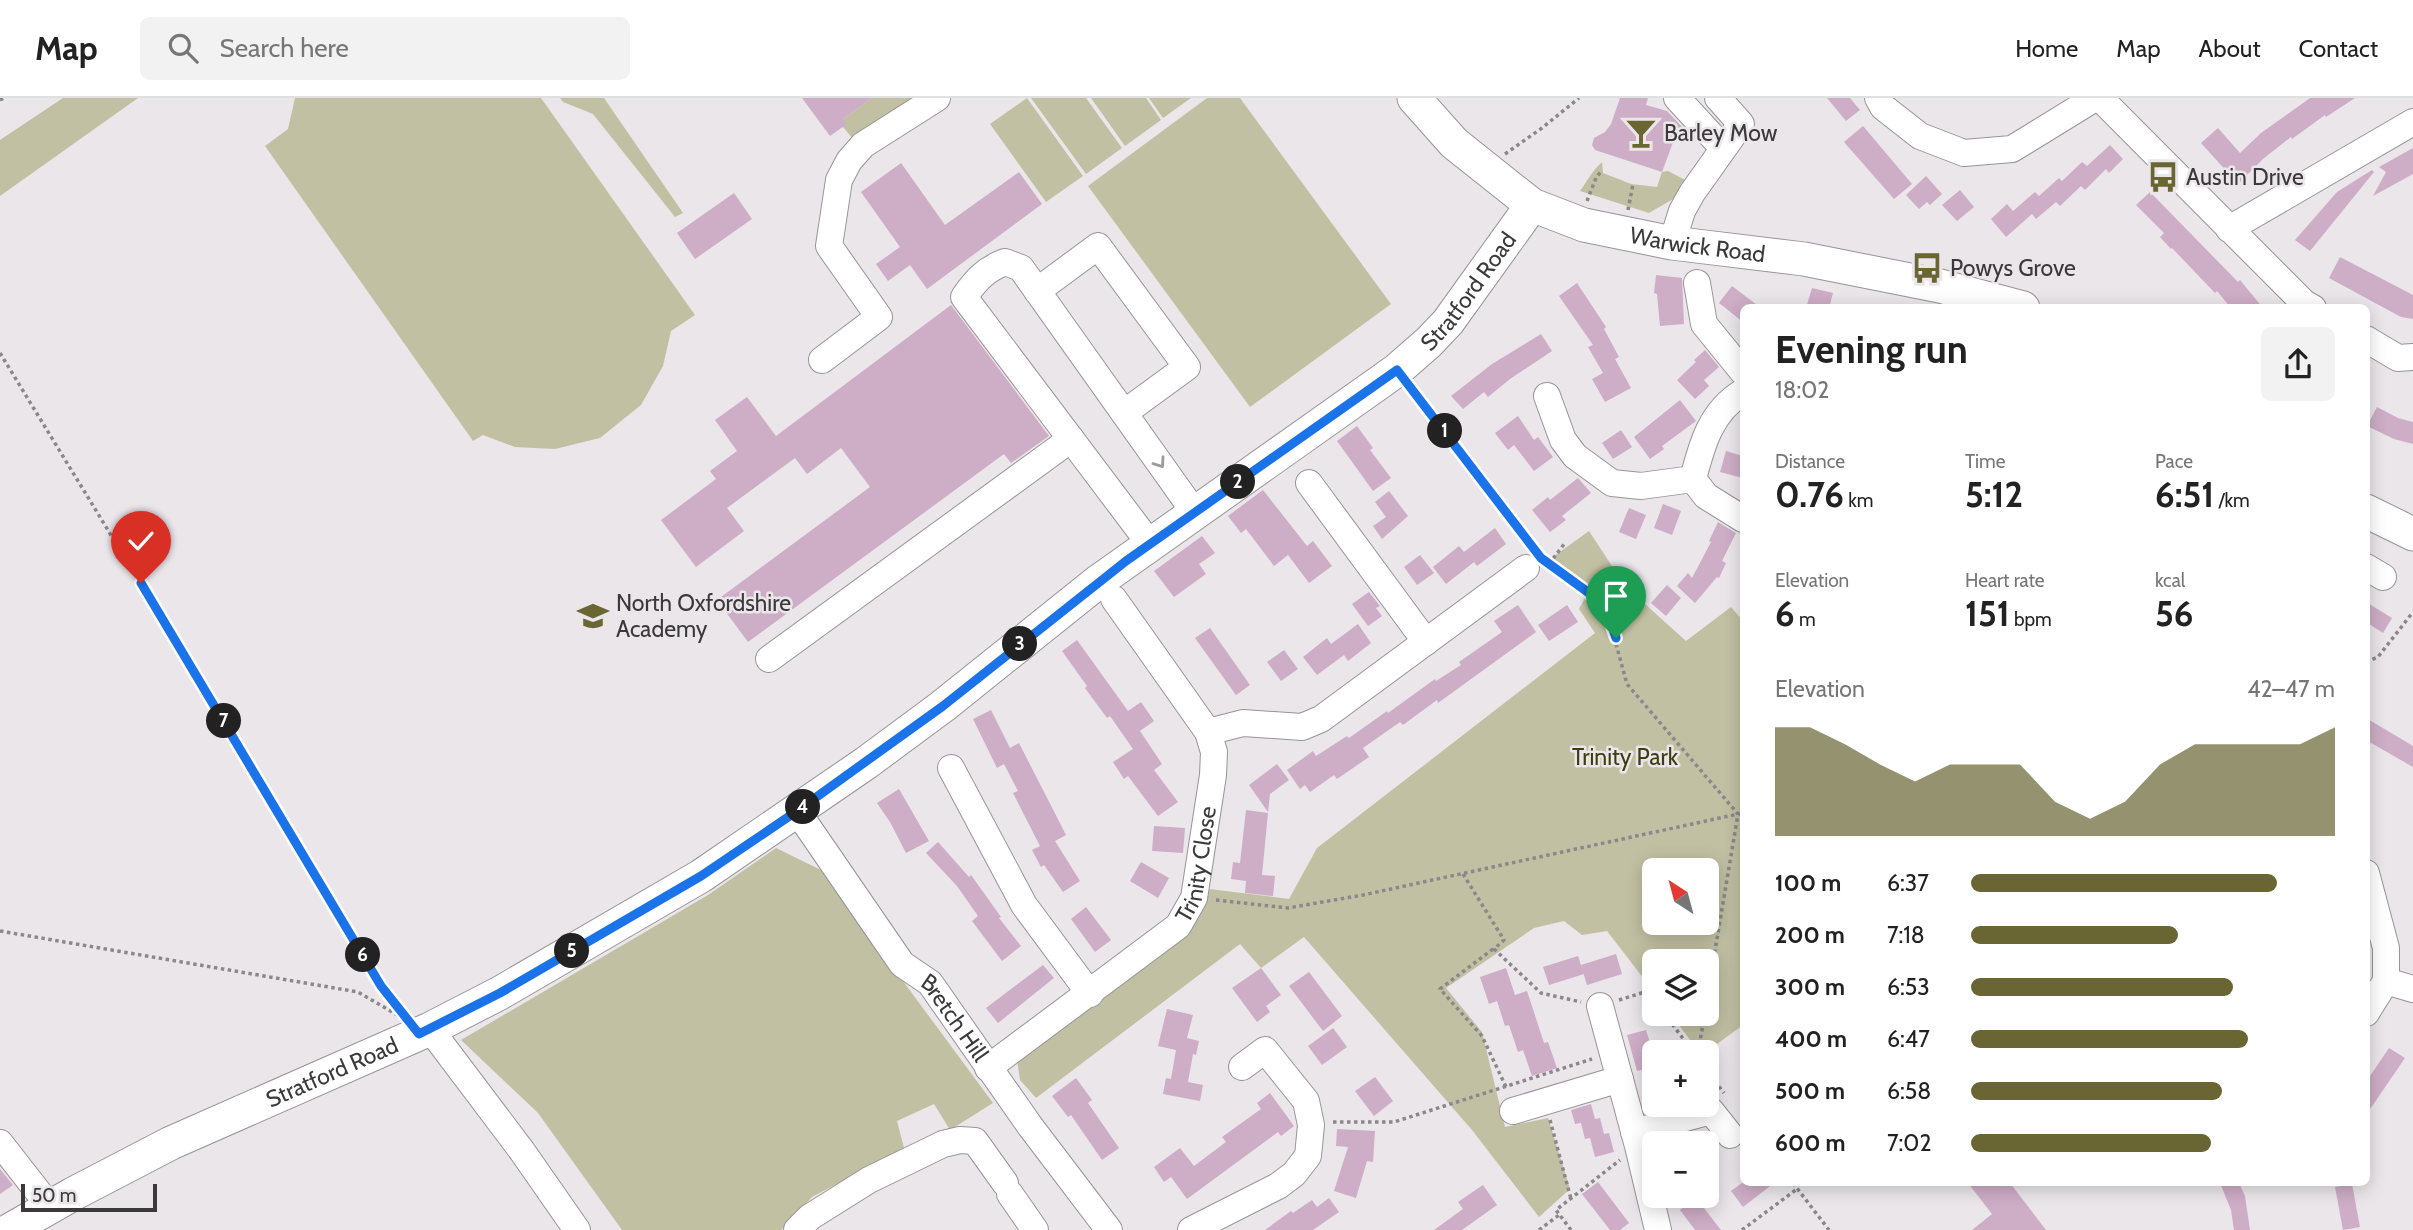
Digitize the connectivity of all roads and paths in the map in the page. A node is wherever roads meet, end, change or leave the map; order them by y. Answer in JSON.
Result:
{"nodes":[{"id":1,"x":937,"y":98,"type":"edge"},
{"id":2,"x":1414,"y":98,"type":"edge"},
{"id":3,"x":1579,"y":98,"type":"edge"},
{"id":4,"x":1677,"y":98,"type":"edge"},
{"id":5,"x":1718,"y":98,"type":"edge"},
{"id":6,"x":1878,"y":98,"type":"edge"},
{"id":7,"x":2095,"y":98,"type":"edge"},
{"id":8,"x":2100,"y":98,"type":"edge"},
{"id":9,"x":2413,"y":122,"type":"edge"},
{"id":10,"x":1723,"y":148,"type":"junction"},
{"id":11,"x":1602,"y":170,"type":"dead end"},
{"id":12,"x":1492,"y":173,"type":"junction"},
{"id":13,"x":1532,"y":205,"type":"junction"},
{"id":14,"x":1578,"y":223,"type":"junction"},
{"id":15,"x":2229,"y":229,"type":"junction"},
{"id":16,"x":1672,"y":243,"type":"junction"},
{"id":17,"x":1697,"y":283,"type":"dead end"},
{"id":18,"x":1037,"y":292,"type":"junction"},
{"id":19,"x":2007,"y":304,"type":"edge"},
{"id":20,"x":2306,"y":304,"type":"edge"},
{"id":21,"x":2370,"y":341,"type":"edge"},
{"id":22,"x":0,"y":353,"type":"edge"},
{"id":23,"x":2413,"y":357,"type":"edge"},
{"id":24,"x":822,"y":360,"type":"dead end"},
{"id":25,"x":1740,"y":368,"type":"edge"},
{"id":26,"x":1397,"y":370,"type":"junction"},
{"id":27,"x":1740,"y":394,"type":"edge"},
{"id":28,"x":1547,"y":396,"type":"dead end"},
{"id":29,"x":1124,"y":413,"type":"junction"},
{"id":30,"x":1070,"y":439,"type":"junction"},
{"id":31,"x":1693,"y":479,"type":"junction"},
{"id":32,"x":1309,"y":483,"type":"dead end"},
{"id":33,"x":1195,"y":513,"type":"junction"},
{"id":34,"x":2370,"y":513,"type":"edge"},
{"id":35,"x":1740,"y":517,"type":"edge"},
{"id":36,"x":2413,"y":534,"type":"edge"},
{"id":37,"x":1565,"y":543,"type":"dead end"},
{"id":38,"x":1150,"y":544,"type":"junction"},
{"id":39,"x":1538,"y":566,"type":"junction"},
{"id":40,"x":1114,"y":598,"type":"dead end"},
{"id":41,"x":2413,"y":612,"type":"edge"},
{"id":42,"x":1426,"y":642,"type":"junction"},
{"id":43,"x":769,"y":659,"type":"dead end"},
{"id":44,"x":2370,"y":660,"type":"edge"},
{"id":45,"x":1208,"y":732,"type":"junction"},
{"id":46,"x":951,"y":768,"type":"dead end"},
{"id":47,"x":797,"y":811,"type":"junction"},
{"id":48,"x":1740,"y":814,"type":"edge"},
{"id":49,"x":1463,"y":874,"type":"junction"},
{"id":50,"x":2370,"y":888,"type":"edge"},
{"id":51,"x":1194,"y":898,"type":"junction"},
{"id":52,"x":0,"y":931,"type":"edge"},
{"id":53,"x":1494,"y":949,"type":"junction"},
{"id":54,"x":1716,"y":949,"type":"edge"},
{"id":55,"x":2386,"y":981,"type":"junction"},
{"id":56,"x":2413,"y":989,"type":"edge"},
{"id":57,"x":1090,"y":994,"type":"junction"},
{"id":58,"x":1642,"y":994,"type":"edge"},
{"id":59,"x":1600,"y":1006,"type":"junction"},
{"id":60,"x":2370,"y":1007,"type":"edge"},
{"id":61,"x":430,"y":1029,"type":"junction"},
{"id":62,"x":1612,"y":1052,"type":"junction"},
{"id":63,"x":1242,"y":1067,"type":"dead end"},
{"id":64,"x":988,"y":1068,"type":"junction"},
{"id":65,"x":1620,"y":1079,"type":"junction"},
{"id":66,"x":1510,"y":1099,"type":"junction"},
{"id":67,"x":1545,"y":1101,"type":"junction"},
{"id":68,"x":1310,"y":1122,"type":"junction"},
{"id":69,"x":1730,"y":1135,"type":"dead end"},
{"id":70,"x":1636,"y":1139,"type":"junction"},
{"id":71,"x":0,"y":1143,"type":"edge"},
{"id":72,"x":1795,"y":1186,"type":"edge"},
{"id":73,"x":1797,"y":1189,"type":"junction"},
{"id":74,"x":1571,"y":1199,"type":"junction"},
{"id":75,"x":50,"y":1207,"type":"junction"},
{"id":76,"x":1559,"y":1215,"type":"junction"},
{"id":77,"x":10,"y":1230,"type":"edge"},
{"id":78,"x":578,"y":1230,"type":"edge"},
{"id":79,"x":797,"y":1230,"type":"edge"},
{"id":80,"x":1035,"y":1230,"type":"edge"},
{"id":81,"x":1109,"y":1230,"type":"edge"},
{"id":82,"x":1191,"y":1230,"type":"edge"},
{"id":83,"x":1539,"y":1230,"type":"edge"},
{"id":84,"x":1571,"y":1230,"type":"edge"},
{"id":85,"x":1658,"y":1230,"type":"edge"},
{"id":86,"x":1742,"y":1230,"type":"edge"},
{"id":87,"x":1829,"y":1230,"type":"edge"}],
"edges":[{"from":1,"to":24,"type":"street"},
{"from":2,"to":12,"type":"main road","name":"Warwick Road"},
{"from":3,"to":12,"type":"path"},
{"from":4,"to":10,"type":"street"},
{"from":5,"to":10,"type":"street"},
{"from":6,"to":7,"type":"street"},
{"from":8,"to":15,"type":"street"},
{"from":9,"to":15,"type":"street"},
{"from":10,"to":16,"type":"street"},
{"from":11,"to":14,"type":"path"},
{"from":12,"to":13,"type":"main road","name":"Warwick Road"},
{"from":13,"to":14,"type":"main road","name":"Warwick Road"},
{"from":13,"to":26,"type":"main road","name":"Stratford Road"},
{"from":14,"to":16,"type":"main road","name":"Warwick Road"},
{"from":15,"to":20,"type":"street"},
{"from":16,"to":19,"type":"main road","name":"Warwick Road"},
{"from":17,"to":25,"type":"street"},
{"from":18,"to":29,"type":"street"},
{"from":18,"to":29,"type":"street"},
{"from":18,"to":30,"type":"street"},
{"from":21,"to":23,"type":"street"},
{"from":22,"to":52,"type":"path"},
{"from":26,"to":33,"type":"main road","name":"Stratford Road"},
{"from":26,"to":39,"type":"path"},
{"from":27,"to":31,"type":"street"},
{"from":28,"to":31,"type":"street"},
{"from":29,"to":33,"type":"street","one_way":true},
{"from":30,"to":38,"type":"street"},
{"from":30,"to":43,"type":"street"},
{"from":31,"to":35,"type":"street"},
{"from":32,"to":42,"type":"street"},
{"from":33,"to":38,"type":"main road","name":"Stratford Road"},
{"from":34,"to":36,"type":"main road"},
{"from":37,"to":39,"type":"path"},
{"from":38,"to":47,"type":"main road","name":"Stratford Road"},
{"from":39,"to":42,"type":"street"},
{"from":39,"to":48,"type":"path"},
{"from":40,"to":45,"type":"street","name":"Trinity Close"},
{"from":41,"to":44,"type":"path"},
{"from":42,"to":45,"type":"street"},
{"from":45,"to":51,"type":"street","name":"Trinity Close"},
{"from":46,"to":57,"type":"street"},
{"from":47,"to":61,"type":"main road","name":"Stratford Road"},
{"from":47,"to":64,"type":"street","name":"Bretch Hill"},
{"from":48,"to":49,"type":"path"},
{"from":48,"to":54,"type":"path"},
{"from":49,"to":51,"type":"path"},
{"from":49,"to":53,"type":"path"},
{"from":50,"to":55,"type":"street"},
{"from":51,"to":57,"type":"street","name":"Trinity Close"},
{"from":53,"to":59,"type":"path"},
{"from":53,"to":66,"type":"path"},
{"from":55,"to":56,"type":"street"},
{"from":55,"to":60,"type":"street"},
{"from":57,"to":64,"type":"street","name":"Trinity Close"},
{"from":58,"to":59,"type":"path"},
{"from":59,"to":62,"type":"street"},
{"from":61,"to":75,"type":"main road","name":"Stratford Road"},
{"from":61,"to":78,"type":"street"},
{"from":62,"to":65,"type":"street"},
{"from":62,"to":66,"type":"path"},
{"from":63,"to":68,"type":"street"},
{"from":64,"to":81,"type":"street","name":"Bretch Hill"},
{"from":65,"to":67,"type":"street"},
{"from":65,"to":70,"type":"street"},
{"from":66,"to":67,"type":"street"},
{"from":66,"to":68,"type":"path"},
{"from":67,"to":74,"type":"path"},
{"from":68,"to":82,"type":"street"},
{"from":69,"to":70,"type":"street"},
{"from":70,"to":74,"type":"path"},
{"from":70,"to":85,"type":"street"},
{"from":71,"to":75,"type":"street"},
{"from":72,"to":73,"type":"path"},
{"from":73,"to":86,"type":"path"},
{"from":73,"to":87,"type":"path"},
{"from":74,"to":76,"type":"path"},
{"from":75,"to":77,"type":"main road","name":"Stratford Road"},
{"from":76,"to":83,"type":"path"},
{"from":76,"to":84,"type":"path"},
{"from":79,"to":80,"type":"street"}]}
